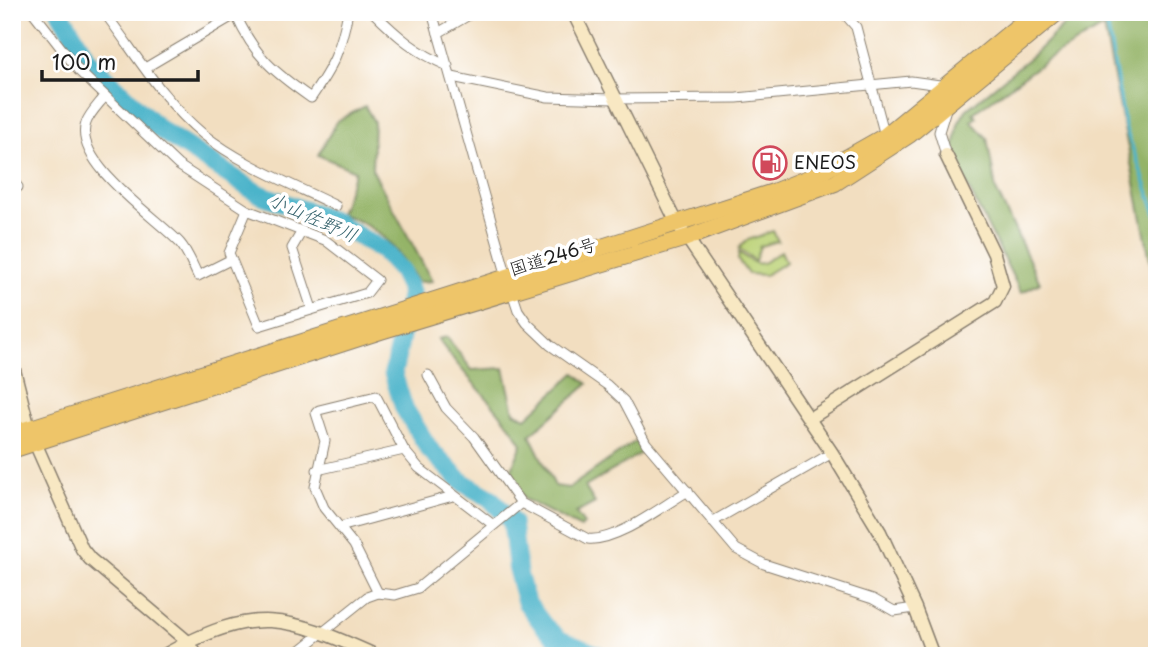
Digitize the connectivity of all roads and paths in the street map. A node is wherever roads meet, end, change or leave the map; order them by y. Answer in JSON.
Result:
{"nodes":[{"id":1,"x":33,"y":12,"type":"edge"},
{"id":2,"x":348,"y":12,"type":"edge"},
{"id":3,"x":373,"y":12,"type":"edge"},
{"id":4,"x":432,"y":12,"type":"edge"},
{"id":5,"x":474,"y":12,"type":"edge"},
{"id":6,"x":573,"y":12,"type":"edge"},
{"id":7,"x":843,"y":12,"type":"edge"},
{"id":8,"x":1035,"y":12,"type":"edge"},
{"id":9,"x":1058,"y":12,"type":"edge"},
{"id":10,"x":108,"y":13,"type":"edge"},
{"id":11,"x":232,"y":14,"type":"edge"},
{"id":12,"x":438,"y":33,"type":"junction"},
{"id":13,"x":448,"y":66,"type":"junction"},
{"id":14,"x":145,"y":68,"type":"junction"},
{"id":15,"x":452,"y":77,"type":"junction"},
{"id":16,"x":870,"y":83,"type":"junction"},
{"id":17,"x":947,"y":86,"type":"junction"},
{"id":18,"x":105,"y":96,"type":"junction"},
{"id":19,"x":613,"y":99,"type":"junction"},
{"id":20,"x":948,"y":104,"type":"junction"},
{"id":21,"x":885,"y":136,"type":"junction"},
{"id":22,"x":946,"y":155,"type":"joint"},
{"id":23,"x":336,"y":206,"type":"dead end"},
{"id":24,"x":247,"y":210,"type":"junction"},
{"id":25,"x":677,"y":223,"type":"junction"},
{"id":26,"x":302,"y":231,"type":"junction"},
{"id":27,"x":686,"y":238,"type":"junction"},
{"id":28,"x":230,"y":260,"type":"junction"},
{"id":29,"x":509,"y":283,"type":"junction"},
{"id":30,"x":312,"y":309,"type":"junction"},
{"id":31,"x":12,"y":362,"type":"edge"},
{"id":32,"x":428,"y":375,"type":"dead end"},
{"id":33,"x":15,"y":384,"type":"edge"},
{"id":34,"x":809,"y":419,"type":"junction"},
{"id":35,"x":12,"y":434,"type":"edge"},
{"id":36,"x":32,"y":436,"type":"junction"},
{"id":37,"x":12,"y":450,"type":"edge"},
{"id":38,"x":404,"y":450,"type":"junction"},
{"id":39,"x":832,"y":453,"type":"junction"},
{"id":40,"x":317,"y":470,"type":"junction"},
{"id":41,"x":688,"y":491,"type":"junction"},
{"id":42,"x":453,"y":496,"type":"junction"},
{"id":43,"x":519,"y":504,"type":"junction"},
{"id":44,"x":495,"y":522,"type":"junction"},
{"id":45,"x":712,"y":522,"type":"junction"},
{"id":46,"x":340,"y":527,"type":"junction"},
{"id":47,"x":377,"y":593,"type":"junction"},
{"id":48,"x":915,"y":608,"type":"junction"},
{"id":49,"x":324,"y":631,"type":"junction"},
{"id":50,"x":188,"y":642,"type":"junction"},
{"id":51,"x":163,"y":656,"type":"edge"},
{"id":52,"x":197,"y":656,"type":"edge"},
{"id":53,"x":293,"y":656,"type":"edge"},
{"id":54,"x":377,"y":656,"type":"edge"},
{"id":55,"x":933,"y":656,"type":"edge"}],
"edges":[{"from":1,"to":18,"type":"street"},
{"from":2,"to":11,"type":"street"},
{"from":3,"to":13,"type":"street"},
{"from":4,"to":12,"type":"street"},
{"from":5,"to":12,"type":"street"},
{"from":6,"to":19,"type":"street"},
{"from":7,"to":16,"type":"street"},
{"from":8,"to":17,"type":"highway","name":"国道246号"},
{"from":9,"to":20,"type":"highway","name":"国道246号"},
{"from":10,"to":14,"type":"street"},
{"from":11,"to":14,"type":"street"},
{"from":12,"to":13,"type":"street"},
{"from":13,"to":15,"type":"street"},
{"from":14,"to":23,"type":"street"},
{"from":15,"to":19,"type":"street"},
{"from":15,"to":29,"type":"street"},
{"from":16,"to":17,"type":"street"},
{"from":16,"to":19,"type":"street"},
{"from":16,"to":21,"type":"street"},
{"from":17,"to":21,"type":"highway","name":"国道246号"},
{"from":18,"to":24,"type":"street"},
{"from":18,"to":28,"type":"street"},
{"from":19,"to":25,"type":"street"},
{"from":20,"to":22,"type":"street"},
{"from":20,"to":27,"type":"highway","name":"国道246号"},
{"from":21,"to":25,"type":"highway","name":"国道246号"},
{"from":22,"to":34,"type":"street"},
{"from":24,"to":26,"type":"street"},
{"from":24,"to":28,"type":"street"},
{"from":25,"to":27,"type":"street"},
{"from":25,"to":29,"type":"highway","name":"国道246号"},
{"from":26,"to":30,"type":"street"},
{"from":26,"to":30,"type":"street"},
{"from":27,"to":29,"type":"highway","name":"国道246号"},
{"from":27,"to":34,"type":"street"},
{"from":28,"to":30,"type":"street"},
{"from":29,"to":36,"type":"highway","name":"国道246号"},
{"from":29,"to":41,"type":"street"},
{"from":31,"to":33,"type":"street"},
{"from":32,"to":43,"type":"street"},
{"from":33,"to":36,"type":"street"},
{"from":34,"to":39,"type":"street"},
{"from":35,"to":36,"type":"highway","name":"国道246号"},
{"from":36,"to":37,"type":"highway","name":"国道246号"},
{"from":36,"to":50,"type":"street"},
{"from":38,"to":40,"type":"street"},
{"from":38,"to":40,"type":"street"},
{"from":38,"to":42,"type":"street"},
{"from":39,"to":45,"type":"street"},
{"from":39,"to":48,"type":"street"},
{"from":40,"to":46,"type":"street"},
{"from":41,"to":43,"type":"street"},
{"from":41,"to":45,"type":"street"},
{"from":42,"to":44,"type":"street"},
{"from":42,"to":46,"type":"street"},
{"from":43,"to":44,"type":"street"},
{"from":44,"to":47,"type":"street"},
{"from":45,"to":48,"type":"street"},
{"from":46,"to":47,"type":"street"},
{"from":47,"to":49,"type":"street"},
{"from":48,"to":55,"type":"street"},
{"from":49,"to":50,"type":"street"},
{"from":49,"to":53,"type":"street"},
{"from":49,"to":54,"type":"street"},
{"from":50,"to":51,"type":"street"},
{"from":50,"to":52,"type":"street"}]}
